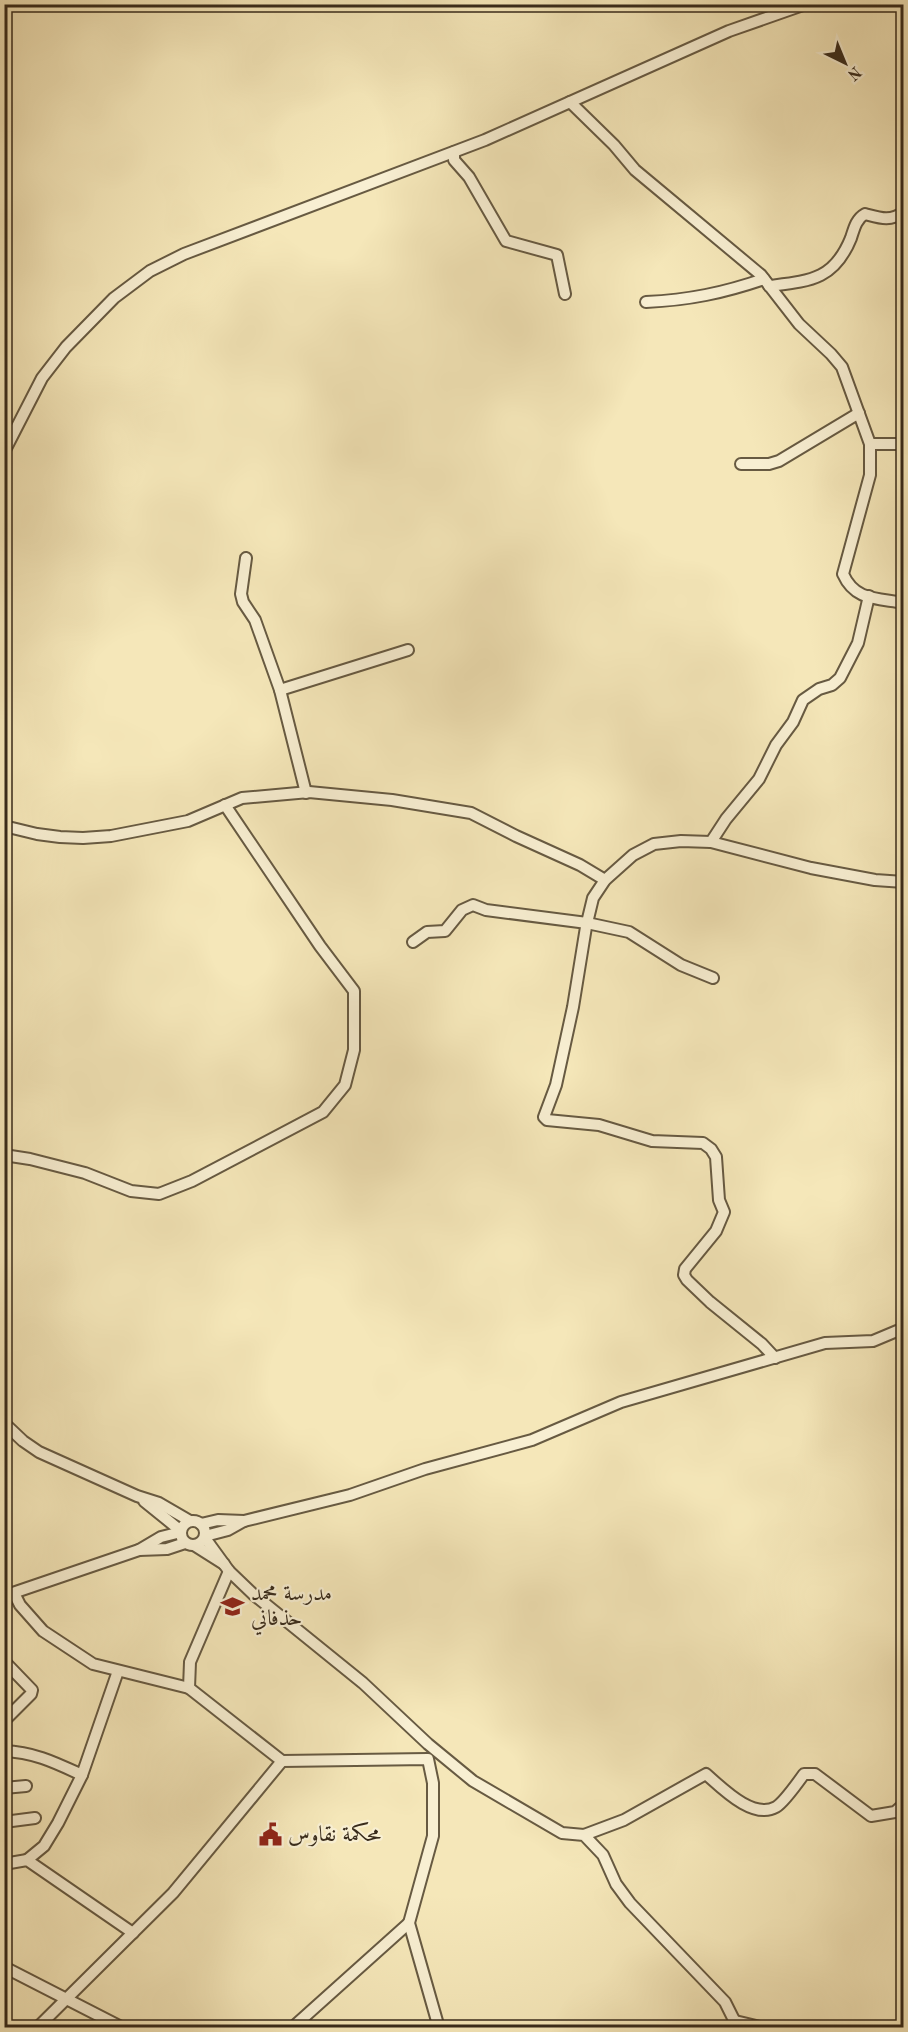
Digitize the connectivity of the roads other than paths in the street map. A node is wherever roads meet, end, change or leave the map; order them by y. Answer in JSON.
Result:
{"nodes":[{"id":1,"x":806,"y":4,"type":"edge"},
{"id":2,"x":570,"y":102,"type":"junction"},
{"id":3,"x":454,"y":152,"type":"junction"},
{"id":4,"x":903,"y":212,"type":"edge"},
{"id":5,"x":767,"y":283,"type":"junction"},
{"id":6,"x":565,"y":294,"type":"dead end"},
{"id":7,"x":646,"y":302,"type":"dead end"},
{"id":8,"x":859,"y":414,"type":"junction"},
{"id":9,"x":870,"y":444,"type":"junction"},
{"id":10,"x":903,"y":444,"type":"edge"},
{"id":11,"x":4,"y":452,"type":"edge"},
{"id":12,"x":741,"y":464,"type":"dead end"},
{"id":13,"x":246,"y":558,"type":"dead end"},
{"id":14,"x":869,"y":596,"type":"junction"},
{"id":15,"x":903,"y":603,"type":"edge"},
{"id":16,"x":408,"y":650,"type":"dead end"},
{"id":17,"x":280,"y":690,"type":"junction"},
{"id":18,"x":306,"y":793,"type":"junction"},
{"id":19,"x":225,"y":805,"type":"junction"},
{"id":20,"x":4,"y":826,"type":"edge"},
{"id":21,"x":711,"y":842,"type":"junction"},
{"id":22,"x":605,"y":880,"type":"junction"},
{"id":23,"x":903,"y":882,"type":"edge"},
{"id":24,"x":587,"y":923,"type":"junction"},
{"id":25,"x":413,"y":942,"type":"dead end"},
{"id":26,"x":713,"y":978,"type":"dead end"},
{"id":27,"x":4,"y":1155,"type":"edge"},
{"id":28,"x":903,"y":1328,"type":"edge"},
{"id":29,"x":775,"y":1358,"type":"junction"},
{"id":30,"x":4,"y":1423,"type":"edge"},
{"id":31,"x":137,"y":1496,"type":"junction"},
{"id":32,"x":166,"y":1518,"type":"junction"},
{"id":33,"x":244,"y":1521,"type":"junction"},
{"id":34,"x":196,"y":1522,"type":"junction"},
{"id":35,"x":161,"y":1537,"type":"junction"},
{"id":36,"x":185,"y":1538,"type":"junction"},
{"id":37,"x":209,"y":1538,"type":"junction"},
{"id":38,"x":139,"y":1550,"type":"junction"},
{"id":39,"x":227,"y":1568,"type":"junction"},
{"id":40,"x":9,"y":1594,"type":"edge"},
{"id":41,"x":4,"y":1660,"type":"edge"},
{"id":42,"x":118,"y":1671,"type":"junction"},
{"id":43,"x":189,"y":1688,"type":"junction"},
{"id":44,"x":4,"y":1721,"type":"edge"},
{"id":45,"x":428,"y":1744,"type":"junction"},
{"id":46,"x":4,"y":1751,"type":"edge"},
{"id":47,"x":428,"y":1759,"type":"junction"},
{"id":48,"x":282,"y":1761,"type":"junction"},
{"id":49,"x":82,"y":1776,"type":"junction"},
{"id":50,"x":26,"y":1786,"type":"dead end"},
{"id":51,"x":4,"y":1788,"type":"edge"},
{"id":52,"x":903,"y":1804,"type":"edge"},
{"id":53,"x":35,"y":1818,"type":"dead end"},
{"id":54,"x":4,"y":1822,"type":"edge"},
{"id":55,"x":584,"y":1835,"type":"junction"},
{"id":56,"x":27,"y":1860,"type":"junction"},
{"id":57,"x":4,"y":1864,"type":"edge"},
{"id":58,"x":408,"y":1923,"type":"junction"},
{"id":59,"x":133,"y":1933,"type":"junction"},
{"id":60,"x":4,"y":1967,"type":"edge"},
{"id":61,"x":66,"y":1998,"type":"junction"},
{"id":62,"x":736,"y":2024,"type":"edge"},
{"id":63,"x":37,"y":2028,"type":"edge"},
{"id":64,"x":123,"y":2028,"type":"edge"},
{"id":65,"x":292,"y":2028,"type":"edge"},
{"id":66,"x":439,"y":2028,"type":"edge"},
{"id":67,"x":764,"y":2028,"type":"edge"},
{"id":68,"x":865,"y":2028,"type":"edge"},
{"id":69,"x":875,"y":2028,"type":"edge"}],
"edges":[{"from":1,"to":2,"type":"street"},
{"from":2,"to":3,"type":"street"},
{"from":2,"to":5,"type":"street"},
{"from":3,"to":6,"type":"street"},
{"from":3,"to":11,"type":"street"},
{"from":4,"to":5,"type":"street"},
{"from":5,"to":7,"type":"street"},
{"from":5,"to":8,"type":"street"},
{"from":8,"to":9,"type":"street"},
{"from":8,"to":12,"type":"street"},
{"from":9,"to":10,"type":"street"},
{"from":9,"to":14,"type":"street"},
{"from":13,"to":17,"type":"street"},
{"from":14,"to":15,"type":"street"},
{"from":14,"to":21,"type":"street"},
{"from":16,"to":17,"type":"street"},
{"from":17,"to":18,"type":"street"},
{"from":18,"to":19,"type":"street"},
{"from":18,"to":22,"type":"street"},
{"from":19,"to":20,"type":"street"},
{"from":19,"to":27,"type":"street"},
{"from":21,"to":22,"type":"street"},
{"from":21,"to":23,"type":"street"},
{"from":22,"to":24,"type":"street"},
{"from":24,"to":25,"type":"street"},
{"from":24,"to":26,"type":"street"},
{"from":24,"to":29,"type":"street"},
{"from":28,"to":29,"type":"street"},
{"from":29,"to":33,"type":"street"},
{"from":30,"to":31,"type":"street"},
{"from":31,"to":32,"type":"street"},
{"from":31,"to":34,"type":"street"},
{"from":32,"to":35,"type":"street"},
{"from":32,"to":36,"type":"street"},
{"from":33,"to":34,"type":"street"},
{"from":33,"to":37,"type":"street"},
{"from":34,"to":36,"type":"street"},
{"from":34,"to":37,"type":"street"},
{"from":35,"to":36,"type":"street"},
{"from":35,"to":38,"type":"street"},
{"from":36,"to":37,"type":"street"},
{"from":36,"to":38,"type":"street"},
{"from":36,"to":39,"type":"street"},
{"from":37,"to":39,"type":"street"},
{"from":38,"to":40,"type":"street"},
{"from":39,"to":43,"type":"street"},
{"from":39,"to":45,"type":"street"},
{"from":40,"to":42,"type":"street"},
{"from":41,"to":44,"type":"street"},
{"from":42,"to":43,"type":"street"},
{"from":42,"to":49,"type":"street"},
{"from":43,"to":48,"type":"street"},
{"from":45,"to":47,"type":"street"},
{"from":45,"to":55,"type":"street"},
{"from":46,"to":49,"type":"street"},
{"from":47,"to":48,"type":"street"},
{"from":47,"to":58,"type":"street"},
{"from":48,"to":59,"type":"street"},
{"from":49,"to":56,"type":"street"},
{"from":50,"to":51,"type":"street"},
{"from":52,"to":55,"type":"street"},
{"from":53,"to":54,"type":"street"},
{"from":55,"to":62,"type":"street"},
{"from":56,"to":57,"type":"street"},
{"from":56,"to":59,"type":"street"},
{"from":58,"to":65,"type":"street"},
{"from":58,"to":66,"type":"street"},
{"from":59,"to":61,"type":"street"},
{"from":60,"to":61,"type":"street"},
{"from":61,"to":63,"type":"street"},
{"from":61,"to":64,"type":"street"},
{"from":62,"to":67,"type":"street"},
{"from":68,"to":69,"type":"street"}]}
